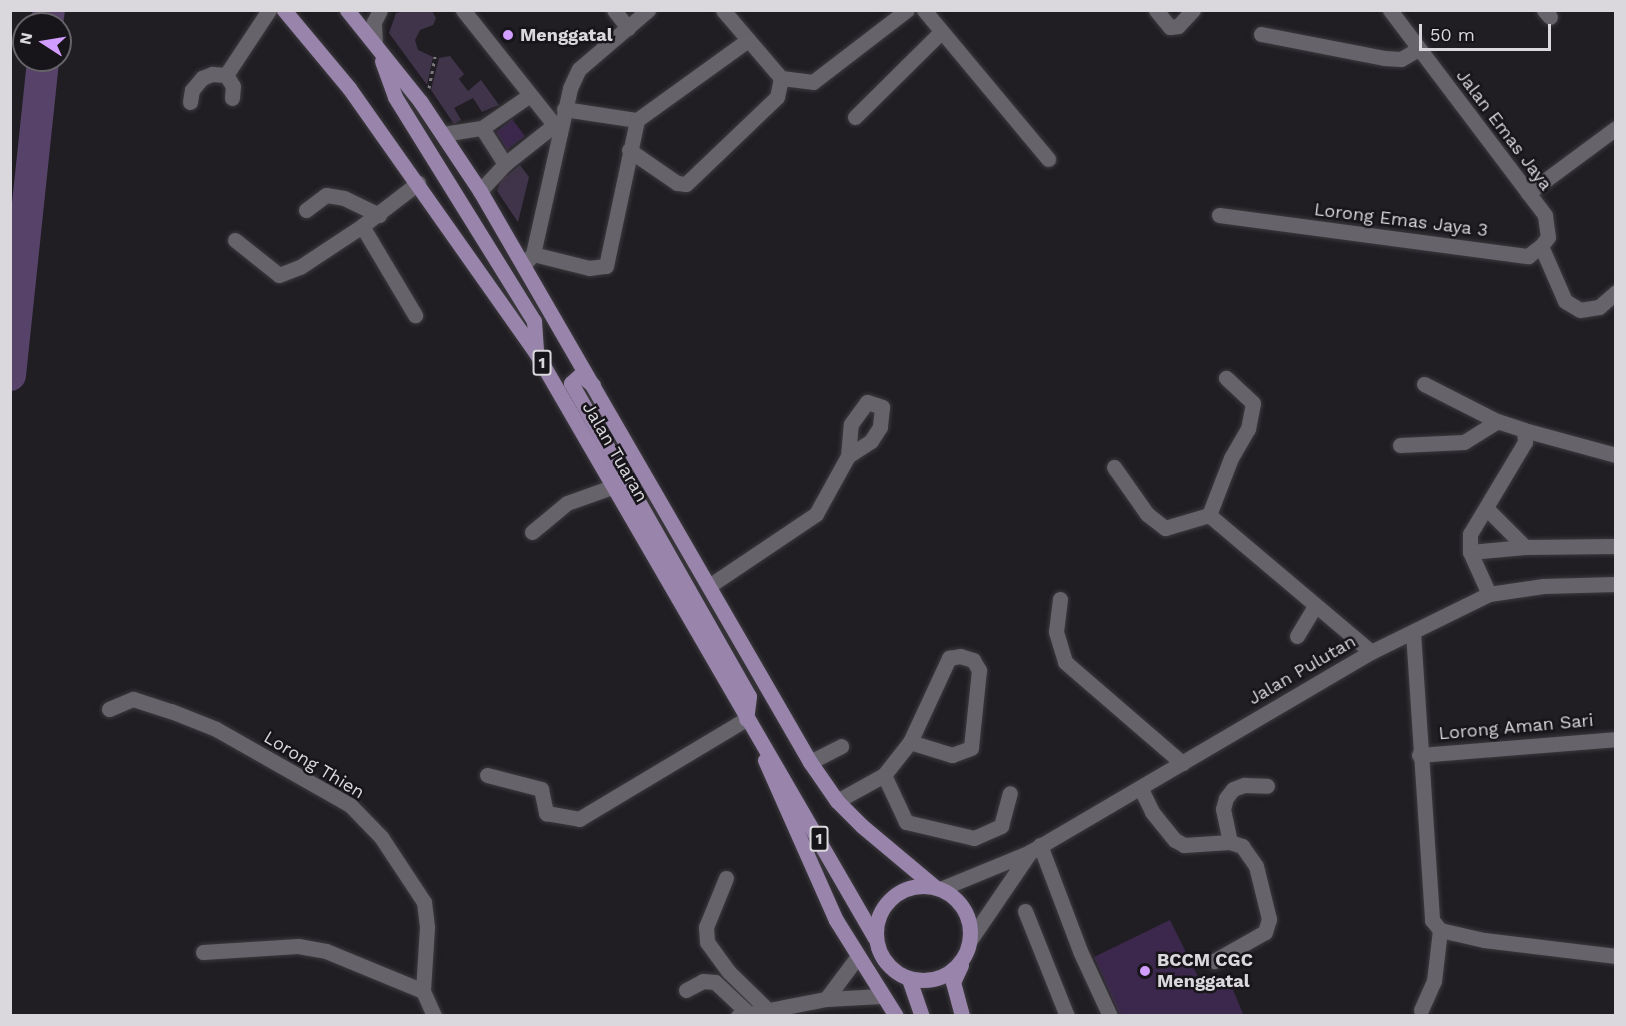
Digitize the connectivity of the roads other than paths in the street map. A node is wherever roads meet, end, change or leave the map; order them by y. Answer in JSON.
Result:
{"nodes":[{"id":1,"x":268,"y":10,"type":"edge"},
{"id":2,"x":284,"y":10,"type":"edge"},
{"id":3,"x":347,"y":10,"type":"edge"},
{"id":4,"x":380,"y":10,"type":"edge"},
{"id":5,"x":463,"y":10,"type":"edge"},
{"id":6,"x":614,"y":10,"type":"edge"},
{"id":7,"x":648,"y":10,"type":"edge"},
{"id":8,"x":723,"y":10,"type":"edge"},
{"id":9,"x":907,"y":10,"type":"edge"},
{"id":10,"x":924,"y":10,"type":"edge"},
{"id":11,"x":1156,"y":10,"type":"edge"},
{"id":12,"x":1193,"y":10,"type":"edge"},
{"id":13,"x":1390,"y":10,"type":"edge"},
{"id":14,"x":628,"y":28,"type":"junction"},
{"id":15,"x":941,"y":32,"type":"junction"},
{"id":16,"x":1261,"y":33,"type":"dead end"},
{"id":17,"x":748,"y":40,"type":"junction"},
{"id":18,"x":375,"y":44,"type":"junction"},
{"id":19,"x":1418,"y":49,"type":"junction"},
{"id":20,"x":226,"y":75,"type":"junction"},
{"id":21,"x":781,"y":78,"type":"junction"},
{"id":22,"x":530,"y":95,"type":"junction"},
{"id":23,"x":232,"y":98,"type":"dead end"},
{"id":24,"x":190,"y":102,"type":"dead end"},
{"id":25,"x":564,"y":109,"type":"junction"},
{"id":26,"x":855,"y":117,"type":"dead end"},
{"id":27,"x":637,"y":120,"type":"junction"},
{"id":28,"x":482,"y":128,"type":"junction"},
{"id":29,"x":557,"y":128,"type":"junction"},
{"id":30,"x":1616,"y":128,"type":"edge"},
{"id":31,"x":443,"y":134,"type":"junction"},
{"id":32,"x":629,"y":150,"type":"junction"},
{"id":33,"x":1048,"y":159,"type":"dead end"},
{"id":34,"x":505,"y":164,"type":"junction"},
{"id":35,"x":418,"y":183,"type":"junction"},
{"id":36,"x":480,"y":191,"type":"junction"},
{"id":37,"x":1528,"y":193,"type":"junction"},
{"id":38,"x":306,"y":210,"type":"dead end"},
{"id":39,"x":379,"y":215,"type":"junction"},
{"id":40,"x":1219,"y":215,"type":"dead end"},
{"id":41,"x":362,"y":226,"type":"junction"},
{"id":42,"x":235,"y":240,"type":"dead end"},
{"id":43,"x":1541,"y":246,"type":"junction"},
{"id":44,"x":529,"y":259,"type":"junction"},
{"id":45,"x":1616,"y":292,"type":"edge"},
{"id":46,"x":415,"y":315,"type":"dead end"},
{"id":47,"x":536,"y":353,"type":"junction"},
{"id":48,"x":1226,"y":378,"type":"dead end"},
{"id":49,"x":1424,"y":384,"type":"dead end"},
{"id":50,"x":599,"y":392,"type":"junction"},
{"id":51,"x":1497,"y":421,"type":"junction"},
{"id":52,"x":1524,"y":430,"type":"junction"},
{"id":53,"x":1401,"y":445,"type":"dead end"},
{"id":54,"x":1616,"y":455,"type":"edge"},
{"id":55,"x":848,"y":456,"type":"dead end"},
{"id":56,"x":1114,"y":467,"type":"dead end"},
{"id":57,"x":612,"y":487,"type":"junction"},
{"id":58,"x":1486,"y":508,"type":"junction"},
{"id":59,"x":1209,"y":515,"type":"junction"},
{"id":60,"x":532,"y":532,"type":"dead end"},
{"id":61,"x":1525,"y":546,"type":"junction"},
{"id":62,"x":1616,"y":546,"type":"edge"},
{"id":63,"x":1470,"y":552,"type":"junction"},
{"id":64,"x":1616,"y":584,"type":"edge"},
{"id":65,"x":709,"y":586,"type":"junction"},
{"id":66,"x":1489,"y":594,"type":"junction"},
{"id":67,"x":1060,"y":599,"type":"dead end"},
{"id":68,"x":1315,"y":606,"type":"junction"},
{"id":69,"x":1413,"y":632,"type":"junction"},
{"id":70,"x":1297,"y":636,"type":"dead end"},
{"id":71,"x":1371,"y":652,"type":"junction"},
{"id":72,"x":109,"y":709,"type":"dead end"},
{"id":73,"x":746,"y":719,"type":"junction"},
{"id":74,"x":1616,"y":739,"type":"edge"},
{"id":75,"x":910,"y":742,"type":"junction"},
{"id":76,"x":759,"y":743,"type":"junction"},
{"id":77,"x":841,"y":746,"type":"dead end"},
{"id":78,"x":1419,"y":755,"type":"junction"},
{"id":79,"x":810,"y":762,"type":"junction"},
{"id":80,"x":1182,"y":763,"type":"junction"},
{"id":81,"x":487,"y":775,"type":"dead end"},
{"id":82,"x":884,"y":775,"type":"junction"},
{"id":83,"x":1267,"y":786,"type":"dead end"},
{"id":84,"x":1141,"y":789,"type":"junction"},
{"id":85,"x":1010,"y":793,"type":"dead end"},
{"id":86,"x":837,"y":801,"type":"junction"},
{"id":87,"x":1230,"y":842,"type":"junction"},
{"id":88,"x":1035,"y":848,"type":"junction"},
{"id":89,"x":726,"y":878,"type":"dead end"},
{"id":90,"x":938,"y":888,"type":"junction"},
{"id":91,"x":1025,"y":911,"type":"dead end"},
{"id":92,"x":1440,"y":930,"type":"junction"},
{"id":93,"x":875,"y":938,"type":"junction"},
{"id":94,"x":968,"y":946,"type":"junction"},
{"id":95,"x":203,"y":952,"type":"dead end"},
{"id":96,"x":858,"y":956,"type":"junction"},
{"id":97,"x":1616,"y":956,"type":"edge"},
{"id":98,"x":1215,"y":961,"type":"dead end"},
{"id":99,"x":909,"y":979,"type":"junction"},
{"id":100,"x":686,"y":990,"type":"dead end"},
{"id":101,"x":423,"y":991,"type":"junction"},
{"id":102,"x":882,"y":996,"type":"junction"},
{"id":103,"x":826,"y":999,"type":"junction"},
{"id":104,"x":1421,"y":1010,"type":"dead end"},
{"id":105,"x":773,"y":1012,"type":"edge"},
{"id":106,"x":743,"y":1014,"type":"edge"},
{"id":107,"x":434,"y":1016,"type":"edge"},
{"id":108,"x":896,"y":1016,"type":"edge"},
{"id":109,"x":922,"y":1016,"type":"edge"},
{"id":110,"x":962,"y":1016,"type":"edge"},
{"id":111,"x":1066,"y":1016,"type":"edge"},
{"id":112,"x":1110,"y":1016,"type":"edge"}],
"edges":[{"from":1,"to":20,"type":"street"},
{"from":2,"to":35,"type":"main road","name":"Jalan Tuaran","number":"1"},
{"from":3,"to":18,"type":"main road","name":"Jalan Tuaran","number":"1"},
{"from":4,"to":18,"type":"street"},
{"from":5,"to":22,"type":"street"},
{"from":6,"to":14,"type":"street"},
{"from":7,"to":14,"type":"street"},
{"from":8,"to":17,"type":"street"},
{"from":9,"to":21,"type":"street"},
{"from":10,"to":15,"type":"street"},
{"from":11,"to":12,"type":"street"},
{"from":13,"to":19,"type":"street","name":"Jalan Emas Jaya"},
{"from":14,"to":25,"type":"street"},
{"from":15,"to":26,"type":"street"},
{"from":15,"to":33,"type":"street"},
{"from":16,"to":19,"type":"street"},
{"from":17,"to":21,"type":"street"},
{"from":17,"to":27,"type":"street"},
{"from":18,"to":31,"type":"main road","name":"Jalan Tuaran","number":"1"},
{"from":18,"to":47,"type":"main road"},
{"from":19,"to":37,"type":"street","name":"Jalan Emas Jaya"},
{"from":20,"to":23,"type":"street"},
{"from":20,"to":24,"type":"street"},
{"from":21,"to":32,"type":"street"},
{"from":22,"to":28,"type":"street"},
{"from":22,"to":29,"type":"street"},
{"from":25,"to":27,"type":"street"},
{"from":25,"to":29,"type":"street"},
{"from":27,"to":32,"type":"street"},
{"from":28,"to":31,"type":"street"},
{"from":28,"to":34,"type":"street"},
{"from":29,"to":34,"type":"street"},
{"from":29,"to":44,"type":"street"},
{"from":30,"to":37,"type":"street"},
{"from":31,"to":36,"type":"main road","name":"Jalan Tuaran","number":"1"},
{"from":32,"to":44,"type":"street"},
{"from":34,"to":36,"type":"street"},
{"from":35,"to":39,"type":"street"},
{"from":35,"to":47,"type":"main road","name":"Jalan Tuaran","number":"1"},
{"from":36,"to":44,"type":"main road","name":"Jalan Tuaran","number":"1"},
{"from":37,"to":43,"type":"street","name":"Jalan Emas Jaya"},
{"from":38,"to":39,"type":"street"},
{"from":39,"to":41,"type":"street"},
{"from":40,"to":43,"type":"street","name":"Lorong Emas Jaya 3"},
{"from":41,"to":42,"type":"street"},
{"from":41,"to":46,"type":"street"},
{"from":43,"to":45,"type":"street"},
{"from":44,"to":50,"type":"main road","name":"Jalan Tuaran","number":"1"},
{"from":47,"to":57,"type":"main road","name":"Jalan Tuaran","number":"1"},
{"from":48,"to":59,"type":"street"},
{"from":49,"to":51,"type":"street"},
{"from":50,"to":65,"type":"main road","name":"Jalan Tuaran","number":"1"},
{"from":50,"to":73,"type":"main road"},
{"from":51,"to":52,"type":"street"},
{"from":51,"to":53,"type":"street"},
{"from":52,"to":54,"type":"street"},
{"from":52,"to":58,"type":"street"},
{"from":55,"to":65,"type":"street"},
{"from":56,"to":59,"type":"street"},
{"from":57,"to":60,"type":"street"},
{"from":57,"to":73,"type":"main road","name":"Jalan Tuaran","number":"1"},
{"from":58,"to":61,"type":"street"},
{"from":58,"to":63,"type":"street"},
{"from":59,"to":68,"type":"street"},
{"from":61,"to":62,"type":"street"},
{"from":61,"to":63,"type":"street"},
{"from":63,"to":66,"type":"street"},
{"from":64,"to":66,"type":"street","name":"Jalan Pulutan"},
{"from":65,"to":79,"type":"main road","name":"Jalan Tuaran","number":"1"},
{"from":66,"to":69,"type":"street","name":"Jalan Pulutan"},
{"from":67,"to":80,"type":"street"},
{"from":68,"to":70,"type":"street"},
{"from":68,"to":71,"type":"street"},
{"from":69,"to":71,"type":"street","name":"Jalan Pulutan"},
{"from":69,"to":78,"type":"street"},
{"from":71,"to":80,"type":"street","name":"Jalan Pulutan"},
{"from":72,"to":101,"type":"street","name":"Lorong Thien"},
{"from":73,"to":76,"type":"main road","name":"Jalan Tuaran","number":"1"},
{"from":73,"to":81,"type":"street"},
{"from":74,"to":78,"type":"street","name":"Lorong Aman Sari"},
{"from":75,"to":75,"type":"street"},
{"from":75,"to":82,"type":"street"},
{"from":76,"to":93,"type":"main road","name":"Jalan Tuaran","number":"1"},
{"from":76,"to":96,"type":"main road"},
{"from":77,"to":79,"type":"street"},
{"from":78,"to":92,"type":"street"},
{"from":79,"to":86,"type":"main road","name":"Jalan Tuaran","number":"1"},
{"from":80,"to":84,"type":"street","name":"Jalan Pulutan"},
{"from":82,"to":85,"type":"street"},
{"from":82,"to":86,"type":"street"},
{"from":83,"to":87,"type":"street"},
{"from":84,"to":87,"type":"street"},
{"from":84,"to":88,"type":"street","name":"Jalan Pulutan"},
{"from":86,"to":90,"type":"main road","name":"Jalan Tuaran","number":"1"},
{"from":87,"to":98,"type":"street"},
{"from":88,"to":90,"type":"street","name":"Jalan Pulutan"},
{"from":88,"to":94,"type":"street","name":"Jalan Pulutan"},
{"from":88,"to":112,"type":"street"},
{"from":89,"to":105,"type":"street"},
{"from":90,"to":93,"type":"main road"},
{"from":90,"to":94,"type":"main road","number":"1"},
{"from":91,"to":111,"type":"street"},
{"from":92,"to":97,"type":"street"},
{"from":92,"to":104,"type":"street"},
{"from":93,"to":99,"type":"main road","number":"1"},
{"from":94,"to":99,"type":"main road"},
{"from":94,"to":110,"type":"main road"},
{"from":95,"to":101,"type":"street"},
{"from":96,"to":102,"type":"main road"},
{"from":96,"to":103,"type":"street"},
{"from":99,"to":109,"type":"main road"},
{"from":100,"to":106,"type":"street"},
{"from":101,"to":107,"type":"street","name":"Lorong Thien"},
{"from":102,"to":103,"type":"street"},
{"from":102,"to":108,"type":"main road"},
{"from":103,"to":105,"type":"street"},
{"from":105,"to":106,"type":"street"}]}
